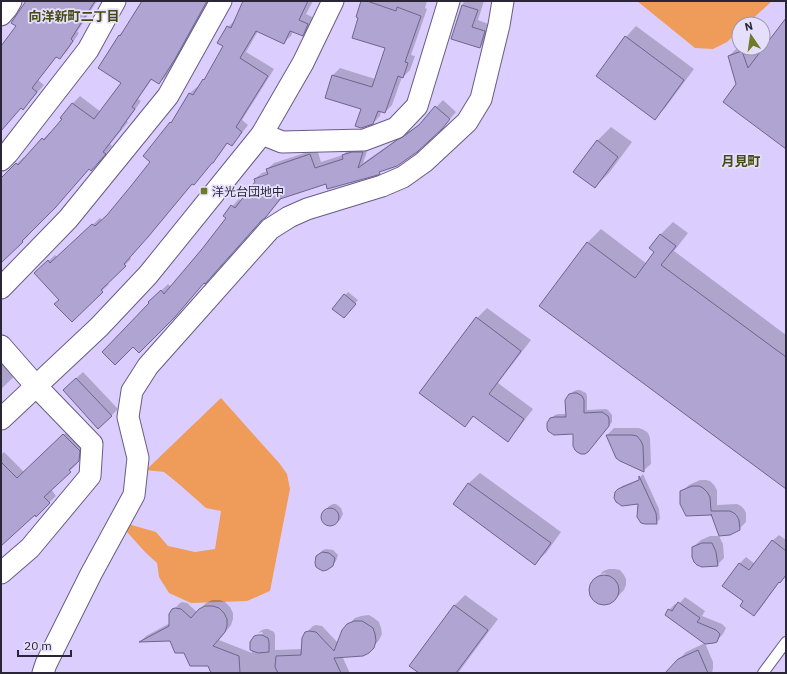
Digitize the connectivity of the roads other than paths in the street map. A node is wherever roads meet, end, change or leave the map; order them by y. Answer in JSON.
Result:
{"nodes":[{"id":1,"x":11,"y":1,"type":"edge"},
{"id":2,"x":115,"y":1,"type":"edge"},
{"id":3,"x":221,"y":1,"type":"edge"},
{"id":4,"x":333,"y":1,"type":"edge"},
{"id":5,"x":449,"y":1,"type":"edge"},
{"id":6,"x":503,"y":1,"type":"edge"},
{"id":7,"x":1,"y":15,"type":"edge"},
{"id":8,"x":262,"y":134,"type":"junction"},
{"id":9,"x":1,"y":160,"type":"edge"},
{"id":10,"x":1,"y":288,"type":"edge"},
{"id":11,"x":1,"y":346,"type":"edge"},
{"id":12,"x":36,"y":386,"type":"junction"},
{"id":13,"x":1,"y":419,"type":"edge"},
{"id":14,"x":1,"y":573,"type":"edge"},
{"id":15,"x":786,"y":642,"type":"edge"},
{"id":16,"x":43,"y":673,"type":"edge"},
{"id":17,"x":763,"y":673,"type":"edge"}],
"edges":[{"from":1,"to":7,"type":"street"},
{"from":2,"to":9,"type":"street"},
{"from":3,"to":10,"type":"street"},
{"from":4,"to":8,"type":"street"},
{"from":5,"to":8,"type":"street"},
{"from":6,"to":16,"type":"street"},
{"from":8,"to":12,"type":"street"},
{"from":11,"to":12,"type":"street"},
{"from":12,"to":13,"type":"street"},
{"from":12,"to":14,"type":"street"},
{"from":15,"to":17,"type":"lane"}]}
